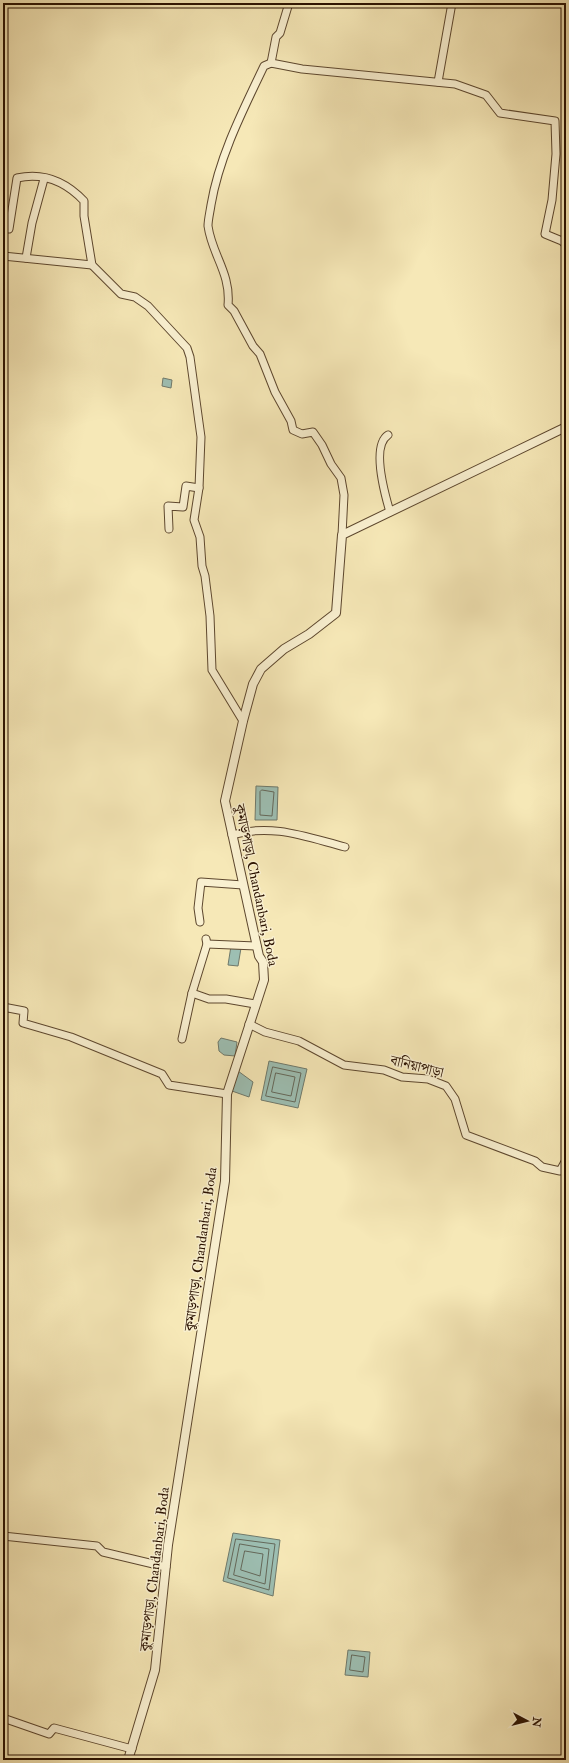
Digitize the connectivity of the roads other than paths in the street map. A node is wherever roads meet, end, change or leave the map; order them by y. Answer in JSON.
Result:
{"nodes":[{"id":1,"x":289,"y":3,"type":"edge"},
{"id":2,"x":452,"y":3,"type":"edge"},
{"id":3,"x":271,"y":63,"type":"junction"},
{"id":4,"x":438,"y":82,"type":"junction"},
{"id":5,"x":44,"y":178,"type":"junction"},
{"id":6,"x":3,"y":228,"type":"edge"},
{"id":7,"x":566,"y":245,"type":"edge"},
{"id":8,"x":3,"y":256,"type":"edge"},
{"id":9,"x":26,"y":258,"type":"junction"},
{"id":10,"x":92,"y":265,"type":"junction"},
{"id":11,"x":566,"y":426,"type":"edge"},
{"id":12,"x":388,"y":435,"type":"dead end"},
{"id":13,"x":199,"y":488,"type":"junction"},
{"id":14,"x":390,"y":512,"type":"junction"},
{"id":15,"x":168,"y":529,"type":"dead end"},
{"id":16,"x":342,"y":535,"type":"junction"},
{"id":17,"x":243,"y":721,"type":"junction"},
{"id":18,"x":232,"y":835,"type":"junction"},
{"id":19,"x":345,"y":847,"type":"dead end"},
{"id":20,"x":243,"y":885,"type":"junction"},
{"id":21,"x":200,"y":922,"type":"dead end"},
{"id":22,"x":257,"y":946,"type":"junction"},
{"id":23,"x":192,"y":993,"type":"junction"},
{"id":24,"x":256,"y":1004,"type":"junction"},
{"id":25,"x":3,"y":1007,"type":"edge"},
{"id":26,"x":249,"y":1024,"type":"junction"},
{"id":27,"x":182,"y":1039,"type":"dead end"},
{"id":28,"x":227,"y":1094,"type":"junction"},
{"id":29,"x":566,"y":1160,"type":"edge"},
{"id":30,"x":3,"y":1536,"type":"edge"},
{"id":31,"x":166,"y":1567,"type":"junction"},
{"id":32,"x":3,"y":1718,"type":"edge"},
{"id":33,"x":132,"y":1749,"type":"junction"},
{"id":34,"x":128,"y":1760,"type":"edge"}],
"edges":[{"from":1,"to":3,"type":"street"},
{"from":2,"to":4,"type":"street"},
{"from":3,"to":4,"type":"street"},
{"from":3,"to":16,"type":"street"},
{"from":4,"to":7,"type":"street"},
{"from":5,"to":6,"type":"street"},
{"from":5,"to":9,"type":"street"},
{"from":5,"to":10,"type":"street"},
{"from":8,"to":9,"type":"street"},
{"from":9,"to":10,"type":"street"},
{"from":10,"to":13,"type":"street"},
{"from":11,"to":14,"type":"street"},
{"from":12,"to":14,"type":"street"},
{"from":13,"to":15,"type":"street"},
{"from":13,"to":17,"type":"street"},
{"from":14,"to":16,"type":"street"},
{"from":16,"to":17,"type":"street","name":"কুমাড়পাড়া, Chandanbari, Boda"},
{"from":17,"to":18,"type":"street","name":"কুমাড়পাড়া, Chandanbari, Boda"},
{"from":18,"to":19,"type":"street"},
{"from":18,"to":20,"type":"street","name":"কুমাড়পাড়া, Chandanbari, Boda"},
{"from":20,"to":21,"type":"street"},
{"from":20,"to":22,"type":"street","name":"কুমাড়পাড়া, Chandanbari, Boda"},
{"from":22,"to":23,"type":"street"},
{"from":22,"to":24,"type":"street","name":"কুমাড়পাড়া, Chandanbari, Boda"},
{"from":23,"to":24,"type":"street"},
{"from":23,"to":27,"type":"street"},
{"from":24,"to":26,"type":"street","name":"কুমাড়পাড়া, Chandanbari, Boda"},
{"from":25,"to":28,"type":"street"},
{"from":26,"to":28,"type":"street","name":"কুমাড়পাড়া, Chandanbari, Boda"},
{"from":26,"to":29,"type":"street","name":"বানিয়াপাড়া"},
{"from":28,"to":31,"type":"street","name":"কুমাড়পাড়া, Chandanbari, Boda"},
{"from":30,"to":31,"type":"street"},
{"from":31,"to":33,"type":"street","name":"কুমাড়পাড়া, Chandanbari, Boda"},
{"from":32,"to":33,"type":"street"},
{"from":33,"to":34,"type":"street","name":"কুমাড়পাড়া, Chandanbari, Boda"}]}
